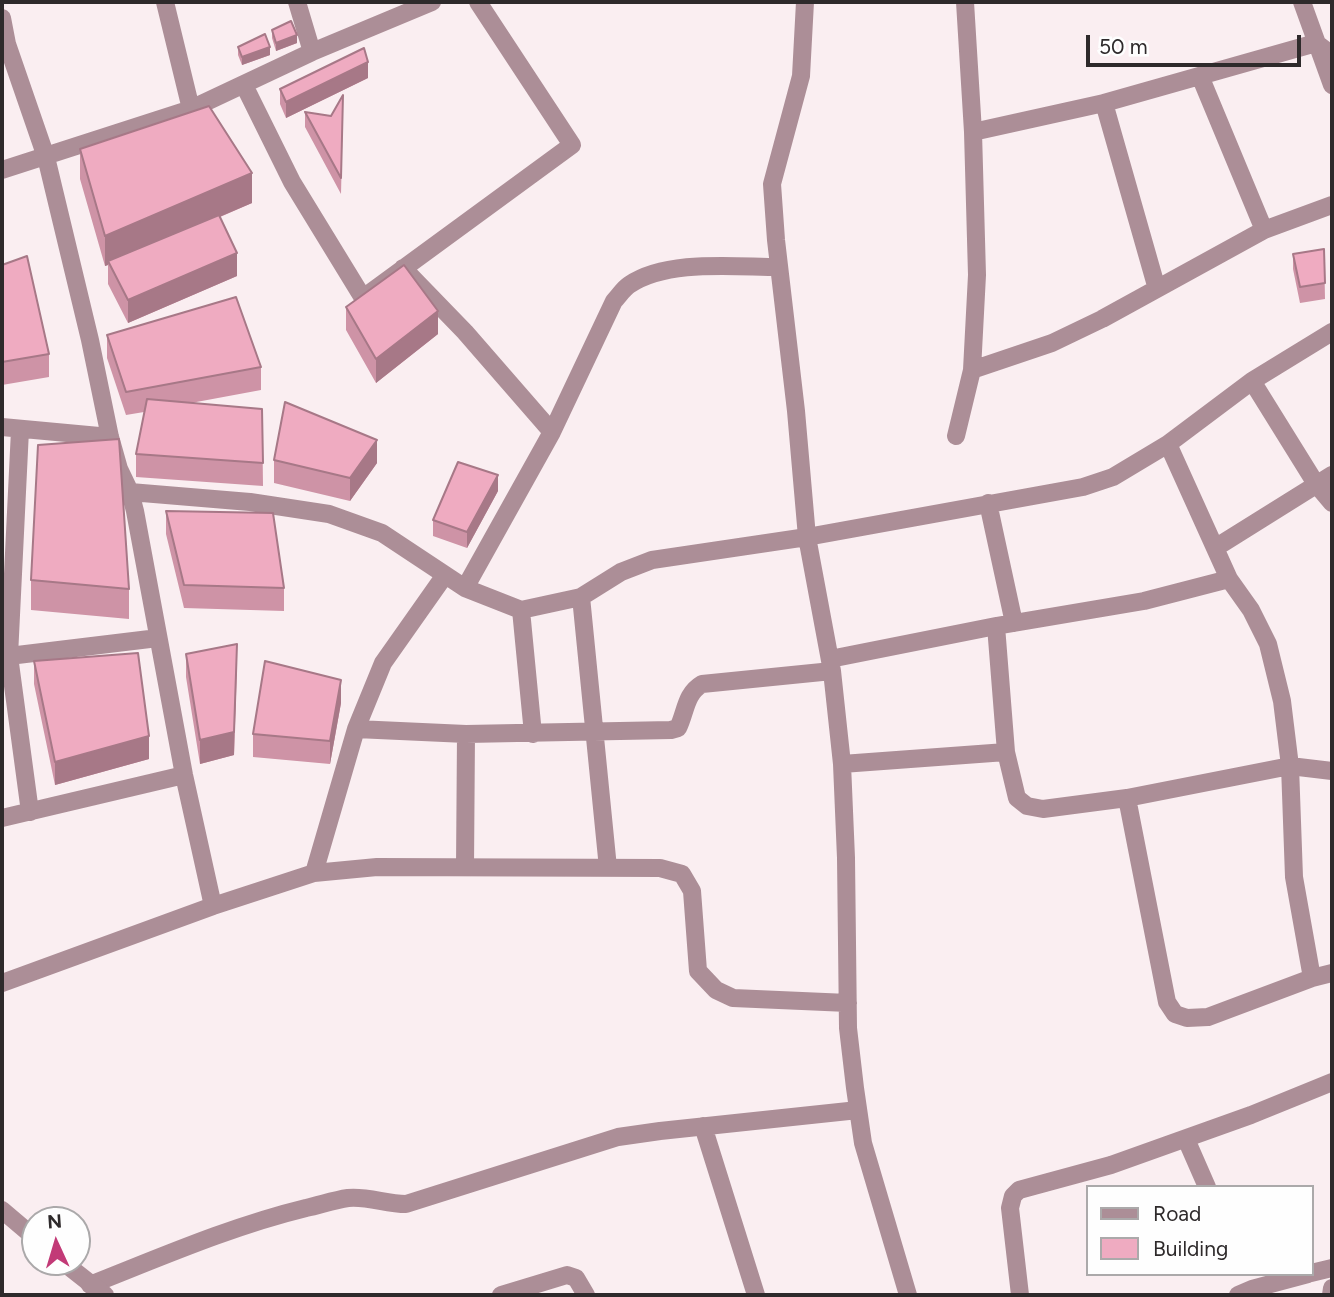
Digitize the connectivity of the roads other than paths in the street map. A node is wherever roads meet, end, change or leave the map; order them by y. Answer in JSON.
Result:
{"nodes":[{"id":1,"x":165,"y":2,"type":"edge"},
{"id":2,"x":297,"y":2,"type":"edge"},
{"id":3,"x":432,"y":2,"type":"edge"},
{"id":4,"x":478,"y":2,"type":"edge"},
{"id":5,"x":805,"y":2,"type":"edge"},
{"id":6,"x":965,"y":2,"type":"edge"},
{"id":7,"x":1302,"y":2,"type":"edge"},
{"id":8,"x":2,"y":18,"type":"edge"},
{"id":9,"x":1316,"y":43,"type":"junction"},
{"id":10,"x":4,"y":44,"type":"edge"},
{"id":11,"x":313,"y":52,"type":"junction"},
{"id":12,"x":1332,"y":55,"type":"edge"},
{"id":13,"x":1200,"y":76,"type":"junction"},
{"id":14,"x":244,"y":85,"type":"junction"},
{"id":15,"x":1332,"y":85,"type":"edge"},
{"id":16,"x":1104,"y":103,"type":"junction"},
{"id":17,"x":191,"y":110,"type":"junction"},
{"id":18,"x":973,"y":132,"type":"junction"},
{"id":19,"x":46,"y":157,"type":"junction"},
{"id":20,"x":2,"y":170,"type":"edge"},
{"id":21,"x":1332,"y":205,"type":"edge"},
{"id":22,"x":1264,"y":230,"type":"junction"},
{"id":23,"x":779,"y":267,"type":"junction"},
{"id":24,"x":403,"y":268,"type":"junction"},
{"id":25,"x":1157,"y":289,"type":"junction"},
{"id":26,"x":1332,"y":332,"type":"edge"},
{"id":27,"x":972,"y":370,"type":"junction"},
{"id":28,"x":1252,"y":382,"type":"junction"},
{"id":29,"x":2,"y":427,"type":"edge"},
{"id":30,"x":20,"y":430,"type":"junction"},
{"id":31,"x":552,"y":432,"type":"junction"},
{"id":32,"x":956,"y":436,"type":"dead end"},
{"id":33,"x":110,"y":437,"type":"junction"},
{"id":34,"x":1168,"y":444,"type":"junction"},
{"id":35,"x":1332,"y":475,"type":"edge"},
{"id":36,"x":1316,"y":484,"type":"junction"},
{"id":37,"x":130,"y":492,"type":"junction"},
{"id":38,"x":988,"y":503,"type":"junction"},
{"id":39,"x":1332,"y":503,"type":"edge"},
{"id":40,"x":807,"y":537,"type":"junction"},
{"id":41,"x":1215,"y":548,"type":"junction"},
{"id":42,"x":445,"y":575,"type":"junction"},
{"id":43,"x":1229,"y":579,"type":"junction"},
{"id":44,"x":465,"y":588,"type":"junction"},
{"id":45,"x":581,"y":597,"type":"junction"},
{"id":46,"x":521,"y":610,"type":"junction"},
{"id":47,"x":1014,"y":623,"type":"junction"},
{"id":48,"x":996,"y":626,"type":"junction"},
{"id":49,"x":158,"y":638,"type":"junction"},
{"id":50,"x":9,"y":656,"type":"junction"},
{"id":51,"x":831,"y":665,"type":"junction"},
{"id":52,"x":356,"y":729,"type":"junction"},
{"id":53,"x":595,"y":732,"type":"junction"},
{"id":54,"x":466,"y":734,"type":"junction"},
{"id":55,"x":533,"y":734,"type":"junction"},
{"id":56,"x":1006,"y":752,"type":"junction"},
{"id":57,"x":842,"y":764,"type":"junction"},
{"id":58,"x":1290,"y":766,"type":"junction"},
{"id":59,"x":1332,"y":771,"type":"edge"},
{"id":60,"x":184,"y":775,"type":"junction"},
{"id":61,"x":1128,"y":797,"type":"junction"},
{"id":62,"x":30,"y":812,"type":"junction"},
{"id":63,"x":2,"y":818,"type":"edge"},
{"id":64,"x":465,"y":867,"type":"junction"},
{"id":65,"x":608,"y":868,"type":"junction"},
{"id":66,"x":314,"y":873,"type":"junction"},
{"id":67,"x":213,"y":906,"type":"junction"},
{"id":68,"x":1332,"y":973,"type":"edge"},
{"id":69,"x":1312,"y":978,"type":"junction"},
{"id":70,"x":2,"y":983,"type":"edge"},
{"id":71,"x":848,"y":1003,"type":"junction"},
{"id":72,"x":1332,"y":1082,"type":"edge"},
{"id":73,"x":858,"y":1110,"type":"junction"},
{"id":74,"x":703,"y":1126,"type":"junction"},
{"id":75,"x":1186,"y":1139,"type":"junction"},
{"id":76,"x":1206,"y":1185,"type":"edge"},
{"id":77,"x":2,"y":1210,"type":"edge"},
{"id":78,"x":21,"y":1226,"type":"edge"},
{"id":79,"x":1332,"y":1268,"type":"edge"},
{"id":80,"x":1313,"y":1273,"type":"edge"},
{"id":81,"x":79,"y":1276,"type":"edge"},
{"id":82,"x":1299,"y":1276,"type":"edge"},
{"id":83,"x":90,"y":1285,"type":"junction"},
{"id":84,"x":1245,"y":1286,"type":"edge"},
{"id":85,"x":1332,"y":1288,"type":"edge"},
{"id":86,"x":105,"y":1295,"type":"edge"},
{"id":87,"x":501,"y":1295,"type":"edge"},
{"id":88,"x":586,"y":1295,"type":"edge"},
{"id":89,"x":756,"y":1295,"type":"edge"},
{"id":90,"x":908,"y":1295,"type":"edge"},
{"id":91,"x":1020,"y":1295,"type":"edge"},
{"id":92,"x":1331,"y":1295,"type":"edge"}],
"edges":[{"from":1,"to":17,"type":"street"},
{"from":2,"to":11,"type":"street"},
{"from":3,"to":11,"type":"street"},
{"from":4,"to":24,"type":"street"},
{"from":5,"to":23,"type":"street"},
{"from":6,"to":18,"type":"street"},
{"from":7,"to":9,"type":"street"},
{"from":8,"to":10,"type":"street"},
{"from":9,"to":12,"type":"street"},
{"from":9,"to":13,"type":"street"},
{"from":9,"to":15,"type":"street"},
{"from":10,"to":19,"type":"street"},
{"from":11,"to":14,"type":"street"},
{"from":13,"to":16,"type":"street"},
{"from":13,"to":22,"type":"street"},
{"from":14,"to":17,"type":"street"},
{"from":14,"to":24,"type":"street"},
{"from":16,"to":18,"type":"street"},
{"from":16,"to":25,"type":"street"},
{"from":17,"to":19,"type":"street"},
{"from":18,"to":27,"type":"street"},
{"from":19,"to":20,"type":"street"},
{"from":19,"to":33,"type":"street"},
{"from":21,"to":22,"type":"street"},
{"from":22,"to":25,"type":"street"},
{"from":23,"to":31,"type":"street"},
{"from":23,"to":40,"type":"street"},
{"from":24,"to":31,"type":"street"},
{"from":25,"to":27,"type":"street"},
{"from":26,"to":28,"type":"street"},
{"from":27,"to":32,"type":"street"},
{"from":28,"to":34,"type":"street"},
{"from":28,"to":36,"type":"street"},
{"from":29,"to":30,"type":"street"},
{"from":30,"to":33,"type":"street"},
{"from":30,"to":50,"type":"street"},
{"from":31,"to":44,"type":"street"},
{"from":33,"to":37,"type":"street"},
{"from":34,"to":38,"type":"street"},
{"from":34,"to":41,"type":"street"},
{"from":35,"to":36,"type":"street"},
{"from":36,"to":39,"type":"street"},
{"from":36,"to":41,"type":"street"},
{"from":37,"to":42,"type":"street"},
{"from":37,"to":49,"type":"street"},
{"from":38,"to":40,"type":"street"},
{"from":38,"to":47,"type":"street"},
{"from":40,"to":45,"type":"street"},
{"from":40,"to":51,"type":"street"},
{"from":41,"to":43,"type":"street"},
{"from":42,"to":44,"type":"street"},
{"from":42,"to":52,"type":"street"},
{"from":43,"to":47,"type":"street"},
{"from":43,"to":58,"type":"street"},
{"from":44,"to":46,"type":"street"},
{"from":45,"to":46,"type":"street"},
{"from":45,"to":53,"type":"street"},
{"from":46,"to":55,"type":"street"},
{"from":47,"to":48,"type":"street"},
{"from":48,"to":51,"type":"street"},
{"from":48,"to":56,"type":"street"},
{"from":49,"to":50,"type":"street"},
{"from":49,"to":60,"type":"street"},
{"from":50,"to":62,"type":"street"},
{"from":51,"to":53,"type":"street"},
{"from":51,"to":57,"type":"street"},
{"from":52,"to":54,"type":"street"},
{"from":52,"to":66,"type":"street"},
{"from":53,"to":55,"type":"street"},
{"from":53,"to":65,"type":"street"},
{"from":54,"to":55,"type":"street"},
{"from":54,"to":64,"type":"street"},
{"from":56,"to":57,"type":"street"},
{"from":56,"to":61,"type":"street"},
{"from":57,"to":71,"type":"street"},
{"from":58,"to":59,"type":"street"},
{"from":58,"to":61,"type":"street"},
{"from":58,"to":69,"type":"street"},
{"from":60,"to":62,"type":"street"},
{"from":60,"to":67,"type":"street"},
{"from":61,"to":69,"type":"street"},
{"from":62,"to":63,"type":"street"},
{"from":64,"to":65,"type":"street"},
{"from":64,"to":66,"type":"street"},
{"from":65,"to":71,"type":"street"},
{"from":66,"to":67,"type":"street"},
{"from":67,"to":70,"type":"street"},
{"from":68,"to":69,"type":"street"},
{"from":71,"to":73,"type":"street"},
{"from":72,"to":75,"type":"street"},
{"from":73,"to":74,"type":"street"},
{"from":73,"to":90,"type":"street"},
{"from":74,"to":83,"type":"street"},
{"from":74,"to":89,"type":"street"},
{"from":75,"to":76,"type":"street"},
{"from":75,"to":91,"type":"street"},
{"from":77,"to":78,"type":"street"},
{"from":79,"to":80,"type":"street"},
{"from":81,"to":83,"type":"street"},
{"from":82,"to":84,"type":"street"},
{"from":83,"to":86,"type":"street"},
{"from":85,"to":92,"type":"street"},
{"from":87,"to":88,"type":"street"}]}
